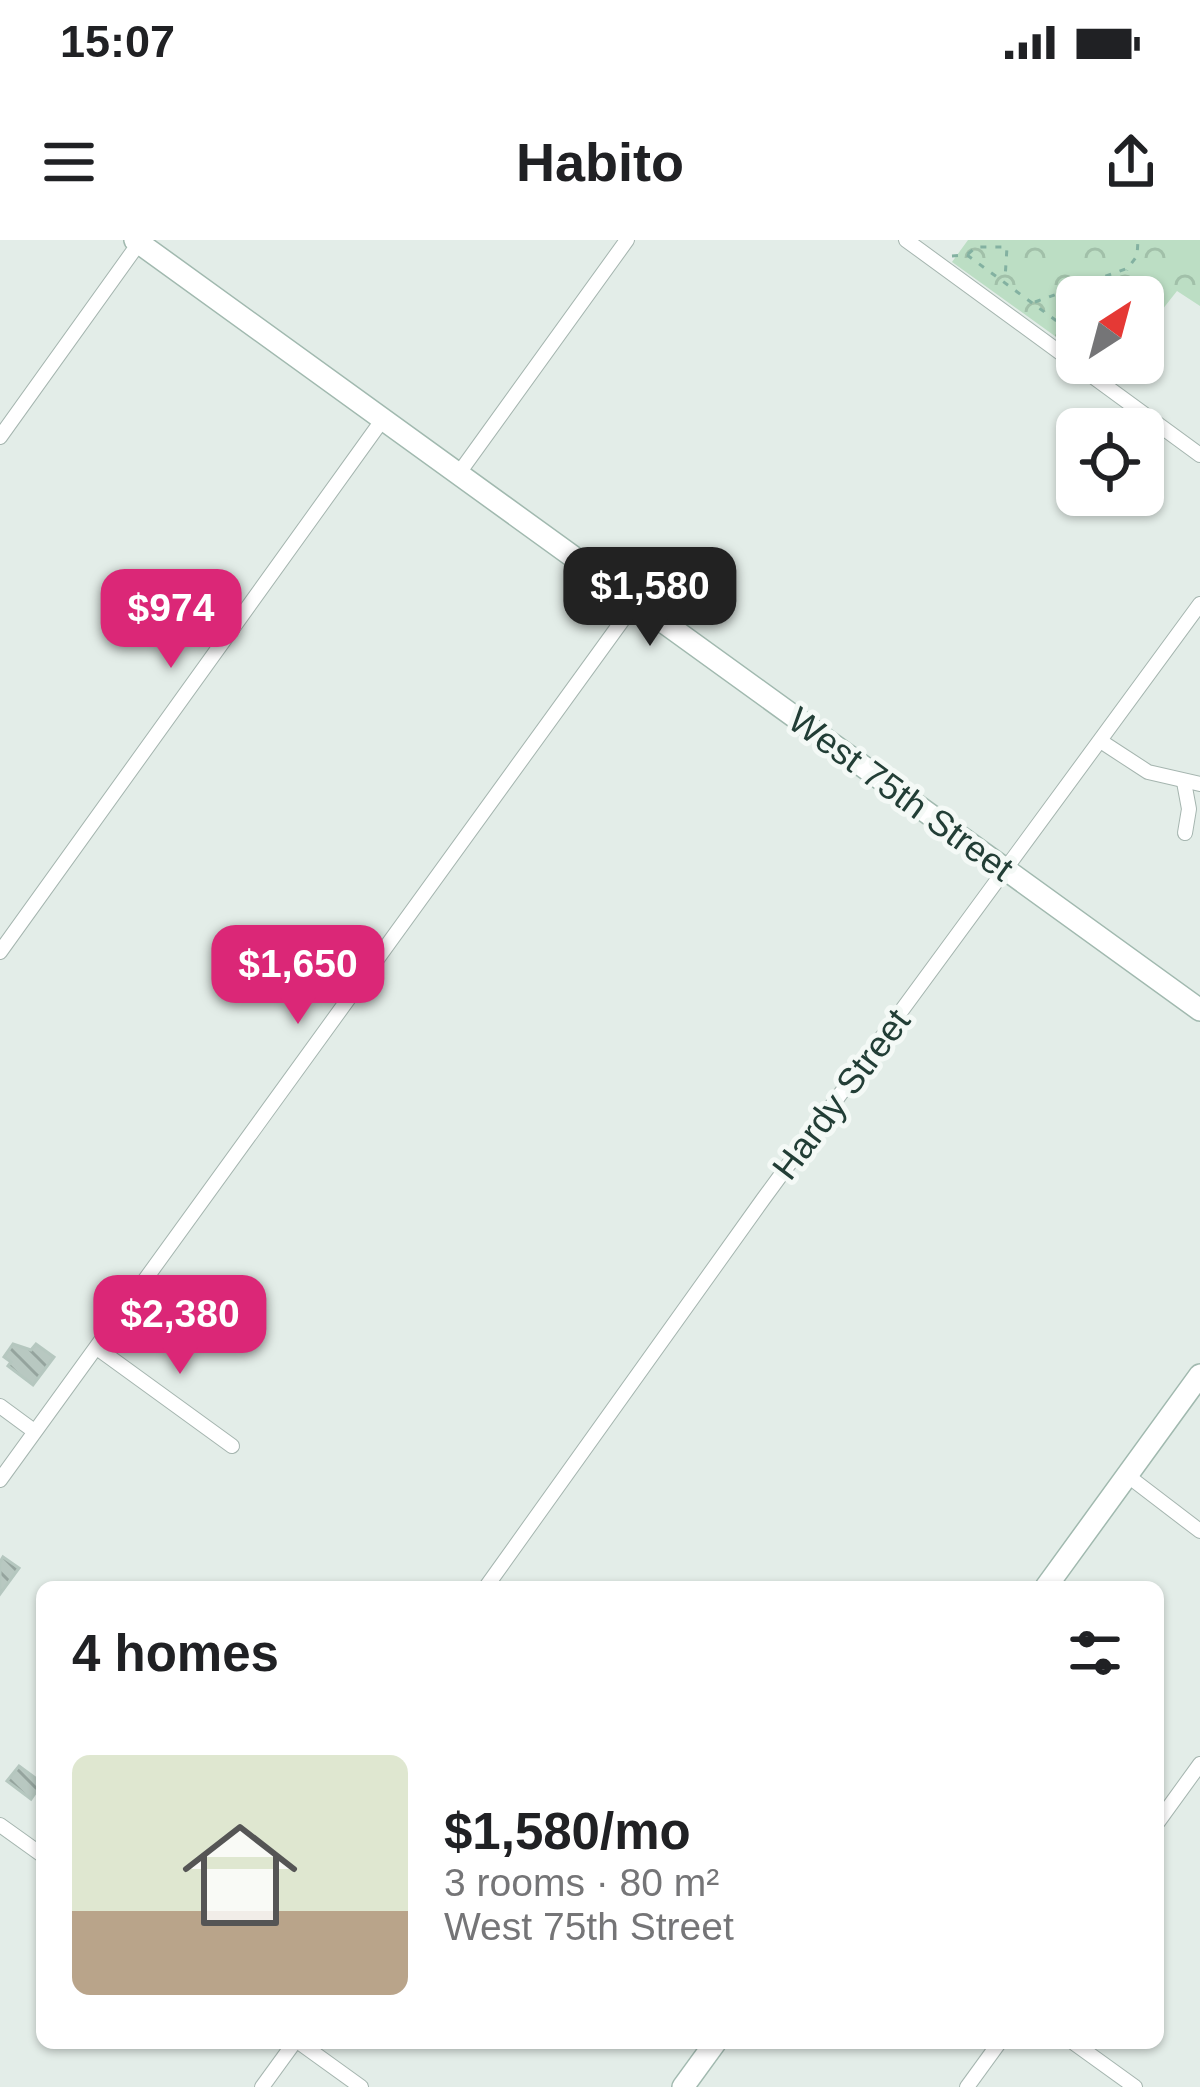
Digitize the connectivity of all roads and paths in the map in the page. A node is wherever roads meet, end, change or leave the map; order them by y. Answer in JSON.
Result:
{"nodes":[{"id":1,"x":628,"y":240,"type":"edge"},
{"id":2,"x":906,"y":240,"type":"edge"},
{"id":3,"x":1012,"y":240,"type":"edge"},
{"id":4,"x":1138,"y":240,"type":"edge"},
{"id":5,"x":137,"y":241,"type":"edge"},
{"id":6,"x":1007,"y":247,"type":"junction"},
{"id":7,"x":967,"y":255,"type":"junction"},
{"id":8,"x":950,"y":256,"type":"dead end"},
{"id":9,"x":1128,"y":268,"type":"junction"},
{"id":10,"x":1124,"y":276,"type":"edge"},
{"id":11,"x":1004,"y":283,"type":"junction"},
{"id":12,"x":1032,"y":303,"type":"junction"},
{"id":13,"x":1056,"y":321,"type":"edge"},
{"id":14,"x":382,"y":419,"type":"junction"},
{"id":15,"x":0,"y":437,"type":"edge"},
{"id":16,"x":1200,"y":455,"type":"edge"},
{"id":17,"x":459,"y":473,"type":"junction"},
{"id":18,"x":634,"y":602,"type":"junction"},
{"id":19,"x":1200,"y":604,"type":"edge"},
{"id":20,"x":1102,"y":742,"type":"junction"},
{"id":21,"x":1192,"y":783,"type":"edge"},
{"id":22,"x":1186,"y":833,"type":"dead end"},
{"id":23,"x":1007,"y":870,"type":"junction"},
{"id":24,"x":0,"y":952,"type":"edge"},
{"id":25,"x":1200,"y":1010,"type":"edge"},
{"id":26,"x":97,"y":1348,"type":"junction"},
{"id":27,"x":1200,"y":1375,"type":"edge"},
{"id":28,"x":0,"y":1406,"type":"edge"},
{"id":29,"x":34,"y":1431,"type":"junction"},
{"id":30,"x":232,"y":1446,"type":"dead end"},
{"id":31,"x":1128,"y":1477,"type":"junction"},
{"id":32,"x":0,"y":1480,"type":"edge"},
{"id":33,"x":1200,"y":1531,"type":"edge"},
{"id":34,"x":490,"y":1581,"type":"edge"},
{"id":35,"x":1050,"y":1581,"type":"edge"},
{"id":36,"x":1200,"y":1764,"type":"edge"},
{"id":37,"x":1164,"y":1814,"type":"edge"},
{"id":38,"x":0,"y":1825,"type":"edge"},
{"id":39,"x":36,"y":1851,"type":"edge"},
{"id":40,"x":292,"y":2049,"type":"edge"},
{"id":41,"x":306,"y":2049,"type":"edge"},
{"id":42,"x":710,"y":2049,"type":"edge"},
{"id":43,"x":995,"y":2049,"type":"edge"},
{"id":44,"x":1082,"y":2049,"type":"edge"},
{"id":45,"x":262,"y":2087,"type":"edge"},
{"id":46,"x":361,"y":2087,"type":"edge"},
{"id":47,"x":682,"y":2087,"type":"edge"},
{"id":48,"x":967,"y":2087,"type":"edge"},
{"id":49,"x":1135,"y":2087,"type":"edge"}],
"edges":[{"from":1,"to":17,"type":"street"},
{"from":2,"to":16,"type":"street"},
{"from":3,"to":6,"type":"path"},
{"from":4,"to":9,"type":"path"},
{"from":5,"to":14,"type":"main road","name":"West 75th Street"},
{"from":5,"to":15,"type":"street"},
{"from":6,"to":7,"type":"path"},
{"from":6,"to":11,"type":"path"},
{"from":7,"to":8,"type":"path"},
{"from":7,"to":11,"type":"path"},
{"from":9,"to":10,"type":"path"},
{"from":9,"to":12,"type":"path"},
{"from":11,"to":12,"type":"path"},
{"from":12,"to":13,"type":"path"},
{"from":14,"to":17,"type":"main road","name":"West 75th Street"},
{"from":14,"to":24,"type":"street"},
{"from":17,"to":18,"type":"main road","name":"West 75th Street"},
{"from":18,"to":23,"type":"main road","name":"West 75th Street"},
{"from":18,"to":26,"type":"street"},
{"from":19,"to":20,"type":"street","name":"Hardy Street"},
{"from":20,"to":21,"type":"street"},
{"from":20,"to":23,"type":"street","name":"Hardy Street"},
{"from":21,"to":22,"type":"street"},
{"from":23,"to":25,"type":"main road","name":"West 75th Street"},
{"from":23,"to":34,"type":"street","name":"Hardy Street"},
{"from":26,"to":29,"type":"street"},
{"from":26,"to":30,"type":"street"},
{"from":27,"to":31,"type":"main road"},
{"from":28,"to":29,"type":"street"},
{"from":29,"to":32,"type":"street"},
{"from":31,"to":33,"type":"street"},
{"from":31,"to":35,"type":"main road"},
{"from":36,"to":37,"type":"street"},
{"from":38,"to":39,"type":"street"},
{"from":40,"to":45,"type":"street"},
{"from":41,"to":46,"type":"street"},
{"from":42,"to":47,"type":"main road"},
{"from":43,"to":48,"type":"street"},
{"from":44,"to":49,"type":"street"}]}
